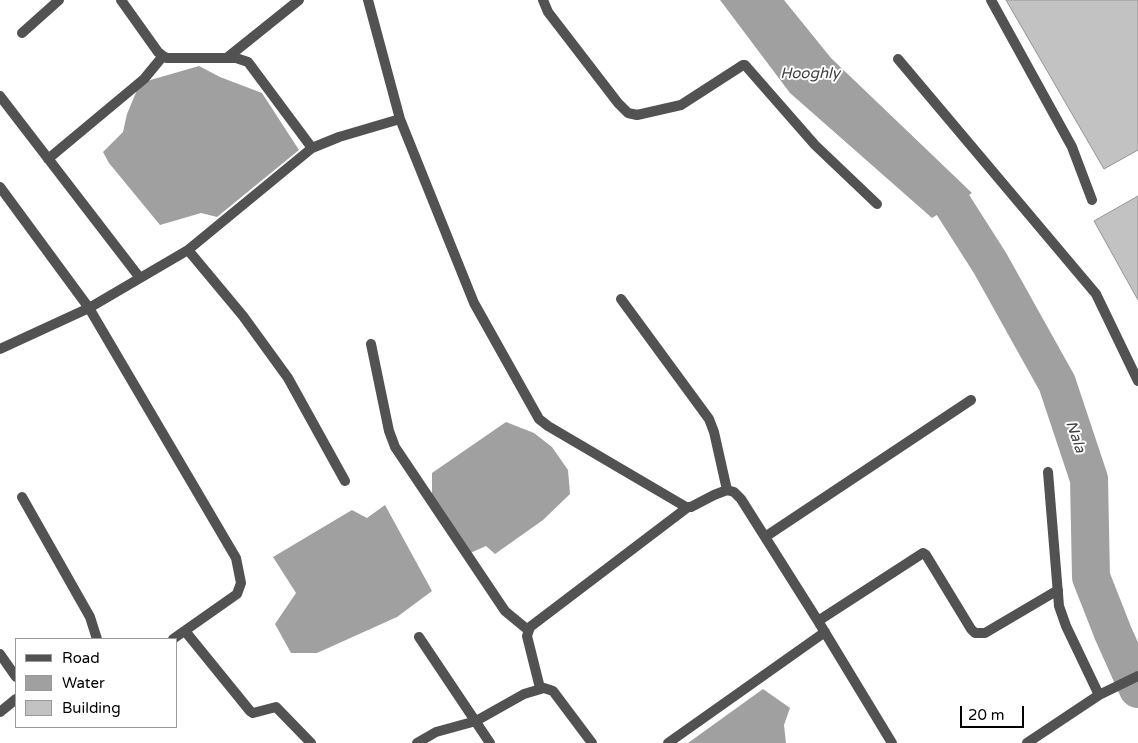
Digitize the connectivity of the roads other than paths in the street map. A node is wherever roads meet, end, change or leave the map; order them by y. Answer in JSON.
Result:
{"nodes":[{"id":1,"x":58,"y":0,"type":"edge"},
{"id":2,"x":122,"y":0,"type":"edge"},
{"id":3,"x":299,"y":0,"type":"edge"},
{"id":4,"x":368,"y":0,"type":"edge"},
{"id":5,"x":543,"y":0,"type":"edge"},
{"id":6,"x":990,"y":0,"type":"edge"},
{"id":7,"x":22,"y":33,"type":"dead end"},
{"id":8,"x":164,"y":56,"type":"junction"},
{"id":9,"x":228,"y":58,"type":"junction"},
{"id":10,"x":898,"y":59,"type":"dead end"},
{"id":11,"x":0,"y":96,"type":"edge"},
{"id":12,"x":400,"y":120,"type":"junction"},
{"id":13,"x":312,"y":148,"type":"junction"},
{"id":14,"x":48,"y":159,"type":"junction"},
{"id":15,"x":0,"y":187,"type":"edge"},
{"id":16,"x":1092,"y":200,"type":"dead end"},
{"id":17,"x":877,"y":204,"type":"dead end"},
{"id":18,"x":188,"y":250,"type":"junction"},
{"id":19,"x":140,"y":278,"type":"junction"},
{"id":20,"x":621,"y":299,"type":"dead end"},
{"id":21,"x":89,"y":308,"type":"junction"},
{"id":22,"x":371,"y":344,"type":"dead end"},
{"id":23,"x":0,"y":349,"type":"edge"},
{"id":24,"x":1138,"y":381,"type":"edge"},
{"id":25,"x":972,"y":400,"type":"dead end"},
{"id":26,"x":1048,"y":472,"type":"dead end"},
{"id":27,"x":345,"y":481,"type":"dead end"},
{"id":28,"x":727,"y":490,"type":"junction"},
{"id":29,"x":22,"y":497,"type":"dead end"},
{"id":30,"x":688,"y":507,"type":"junction"},
{"id":31,"x":765,"y":537,"type":"junction"},
{"id":32,"x":1058,"y":590,"type":"junction"},
{"id":33,"x":818,"y":621,"type":"junction"},
{"id":34,"x":528,"y":630,"type":"junction"},
{"id":35,"x":185,"y":631,"type":"junction"},
{"id":36,"x":825,"y":632,"type":"junction"},
{"id":37,"x":419,"y":637,"type":"dead end"},
{"id":38,"x":98,"y":638,"type":"edge"},
{"id":39,"x":174,"y":638,"type":"edge"},
{"id":40,"x":0,"y":654,"type":"edge"},
{"id":41,"x":15,"y":676,"type":"edge"},
{"id":42,"x":1138,"y":676,"type":"edge"},
{"id":43,"x":540,"y":688,"type":"junction"},
{"id":44,"x":1099,"y":694,"type":"junction"},
{"id":45,"x":15,"y":700,"type":"edge"},
{"id":46,"x":1,"y":708,"type":"edge"},
{"id":47,"x":476,"y":720,"type":"junction"},
{"id":48,"x":310,"y":743,"type":"edge"},
{"id":49,"x":416,"y":743,"type":"edge"},
{"id":50,"x":490,"y":743,"type":"edge"},
{"id":51,"x":592,"y":743,"type":"edge"},
{"id":52,"x":668,"y":743,"type":"edge"},
{"id":53,"x":892,"y":743,"type":"edge"},
{"id":54,"x":1027,"y":743,"type":"edge"}],
"edges":[{"from":1,"to":7,"type":"street"},
{"from":2,"to":8,"type":"street"},
{"from":3,"to":9,"type":"street"},
{"from":4,"to":12,"type":"street"},
{"from":5,"to":17,"type":"street"},
{"from":6,"to":16,"type":"street"},
{"from":8,"to":9,"type":"street"},
{"from":8,"to":14,"type":"street"},
{"from":9,"to":13,"type":"street"},
{"from":10,"to":24,"type":"street"},
{"from":11,"to":14,"type":"street"},
{"from":12,"to":13,"type":"street"},
{"from":12,"to":30,"type":"street"},
{"from":13,"to":18,"type":"street"},
{"from":14,"to":19,"type":"street"},
{"from":15,"to":21,"type":"street"},
{"from":18,"to":19,"type":"street"},
{"from":18,"to":27,"type":"street"},
{"from":19,"to":21,"type":"street"},
{"from":20,"to":28,"type":"street"},
{"from":21,"to":23,"type":"street"},
{"from":21,"to":35,"type":"street"},
{"from":22,"to":34,"type":"street"},
{"from":25,"to":31,"type":"street"},
{"from":26,"to":32,"type":"street"},
{"from":28,"to":30,"type":"street"},
{"from":28,"to":31,"type":"street"},
{"from":29,"to":38,"type":"street"},
{"from":30,"to":34,"type":"street"},
{"from":31,"to":33,"type":"street"},
{"from":32,"to":33,"type":"street"},
{"from":32,"to":44,"type":"street"},
{"from":33,"to":36,"type":"street"},
{"from":34,"to":43,"type":"street"},
{"from":35,"to":39,"type":"street"},
{"from":35,"to":48,"type":"street"},
{"from":36,"to":52,"type":"street"},
{"from":36,"to":53,"type":"street"},
{"from":37,"to":47,"type":"street"},
{"from":40,"to":41,"type":"street"},
{"from":42,"to":44,"type":"street"},
{"from":43,"to":47,"type":"street"},
{"from":43,"to":51,"type":"street"},
{"from":44,"to":54,"type":"street"},
{"from":45,"to":46,"type":"street"},
{"from":47,"to":49,"type":"street"},
{"from":47,"to":50,"type":"street"}]}
